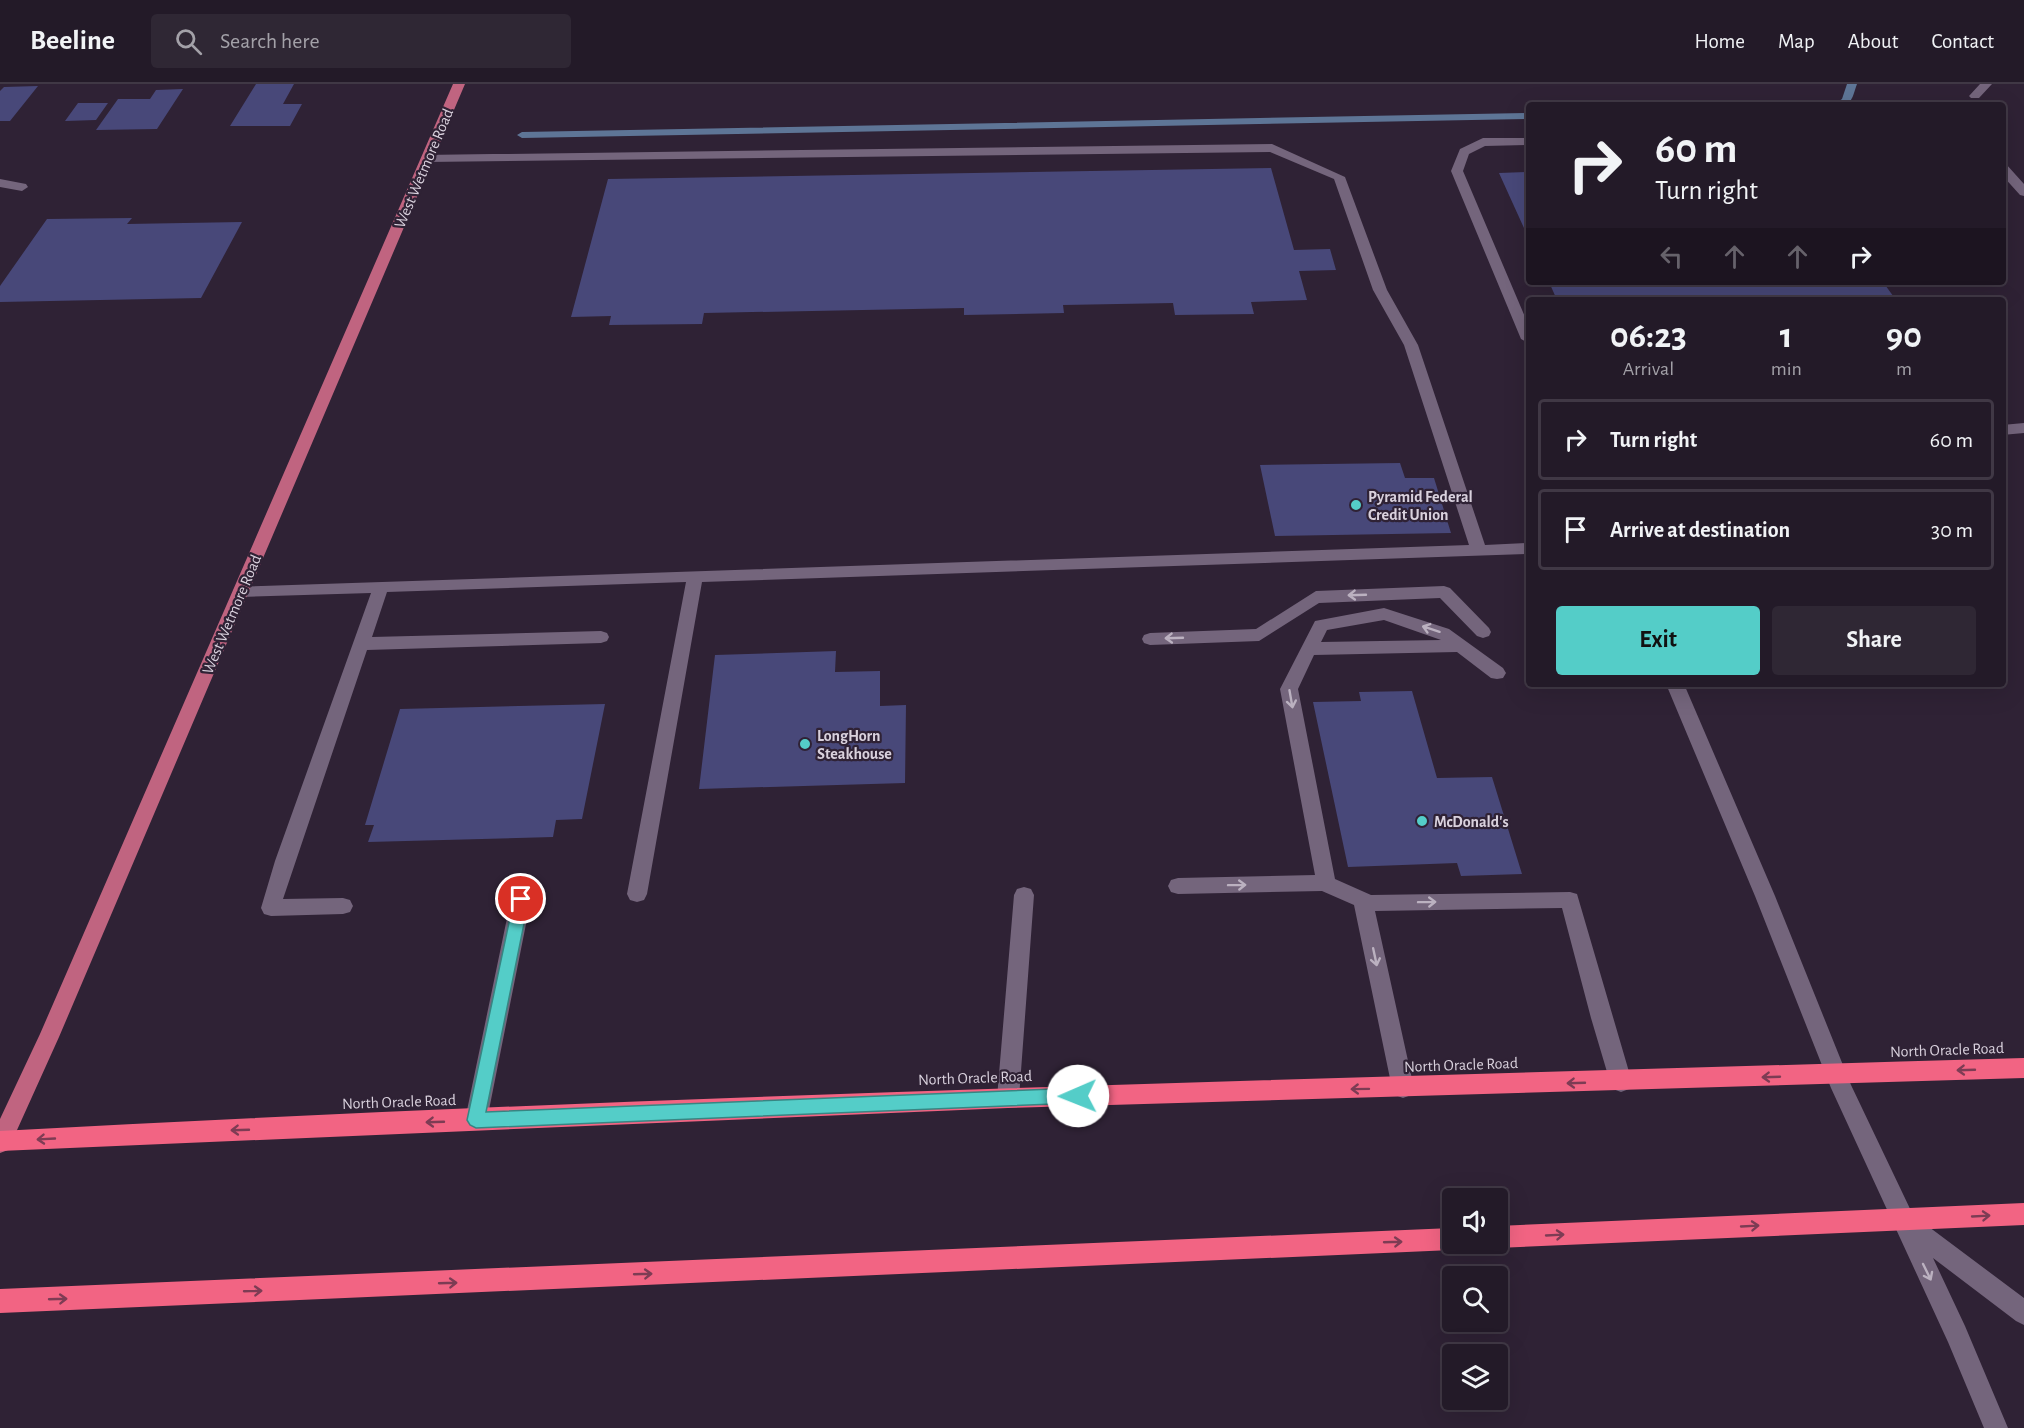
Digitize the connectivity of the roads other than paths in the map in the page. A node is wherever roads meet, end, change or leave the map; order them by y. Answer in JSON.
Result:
{"nodes":[{"id":1,"x":459,"y":84,"type":"edge"},
{"id":2,"x":1986,"y":84,"type":"edge"},
{"id":3,"x":1975,"y":96,"type":"dead end"},
{"id":4,"x":1526,"y":141,"type":"edge"},
{"id":5,"x":427,"y":158,"type":"junction"},
{"id":6,"x":2006,"y":172,"type":"edge"},
{"id":7,"x":0,"y":183,"type":"edge"},
{"id":8,"x":22,"y":187,"type":"dead end"},
{"id":9,"x":2024,"y":192,"type":"edge"},
{"id":10,"x":1526,"y":334,"type":"edge"},
{"id":11,"x":2024,"y":428,"type":"edge"},
{"id":12,"x":2006,"y":430,"type":"edge"},
{"id":13,"x":1526,"y":549,"type":"edge"},
{"id":14,"x":1479,"y":551,"type":"junction"},
{"id":15,"x":695,"y":578,"type":"junction"},
{"id":16,"x":381,"y":587,"type":"junction"},
{"id":17,"x":241,"y":591,"type":"junction"},
{"id":18,"x":1483,"y":632,"type":"dead end"},
{"id":19,"x":601,"y":637,"type":"dead end"},
{"id":20,"x":1150,"y":639,"type":"dead end"},
{"id":21,"x":362,"y":644,"type":"junction"},
{"id":22,"x":1461,"y":646,"type":"junction"},
{"id":23,"x":1308,"y":649,"type":"junction"},
{"id":24,"x":1497,"y":673,"type":"dead end"},
{"id":25,"x":1676,"y":687,"type":"edge"},
{"id":26,"x":1326,"y":884,"type":"junction"},
{"id":27,"x":1178,"y":886,"type":"dead end"},
{"id":28,"x":637,"y":894,"type":"dead end"},
{"id":29,"x":1024,"y":895,"type":"dead end"},
{"id":30,"x":521,"y":899,"type":"dead end"},
{"id":31,"x":1363,"y":900,"type":"junction"},
{"id":32,"x":343,"y":906,"type":"dead end"},
{"id":33,"x":2024,"y":1068,"type":"edge"},
{"id":34,"x":1836,"y":1075,"type":"junction"},
{"id":35,"x":1621,"y":1082,"type":"junction"},
{"id":36,"x":1403,"y":1088,"type":"junction"},
{"id":37,"x":1008,"y":1098,"type":"junction"},
{"id":38,"x":476,"y":1120,"type":"junction"},
{"id":39,"x":0,"y":1142,"type":"edge"},
{"id":40,"x":2024,"y":1214,"type":"edge"},
{"id":41,"x":1902,"y":1219,"type":"junction"},
{"id":42,"x":1508,"y":1237,"type":"edge"},
{"id":43,"x":1442,"y":1239,"type":"edge"},
{"id":44,"x":0,"y":1301,"type":"edge"},
{"id":45,"x":2024,"y":1312,"type":"edge"},
{"id":46,"x":1996,"y":1428,"type":"edge"}],
"edges":[{"from":1,"to":5,"type":"main road","name":"West Wetmore Road"},
{"from":2,"to":3,"type":"street"},
{"from":4,"to":10,"type":"street"},
{"from":5,"to":14,"type":"street"},
{"from":5,"to":17,"type":"main road","name":"West Wetmore Road"},
{"from":6,"to":9,"type":"street"},
{"from":7,"to":8,"type":"street"},
{"from":11,"to":12,"type":"street"},
{"from":13,"to":14,"type":"street"},
{"from":14,"to":15,"type":"street"},
{"from":15,"to":16,"type":"street"},
{"from":15,"to":28,"type":"street"},
{"from":16,"to":17,"type":"street"},
{"from":16,"to":21,"type":"street"},
{"from":17,"to":39,"type":"main road","name":"West Wetmore Road"},
{"from":18,"to":20,"type":"street","one_way":true},
{"from":19,"to":21,"type":"street"},
{"from":21,"to":32,"type":"street"},
{"from":22,"to":23,"type":"street"},
{"from":22,"to":23,"type":"street","one_way":true},
{"from":22,"to":24,"type":"street"},
{"from":23,"to":26,"type":"street","one_way":true},
{"from":25,"to":34,"type":"street"},
{"from":27,"to":26,"type":"street","one_way":true},
{"from":26,"to":31,"type":"street"},
{"from":29,"to":37,"type":"street"},
{"from":30,"to":38,"type":"street"},
{"from":31,"to":35,"type":"street","one_way":true},
{"from":31,"to":36,"type":"street","one_way":true},
{"from":33,"to":34,"type":"highway","name":"North Oracle Road","one_way":true},
{"from":34,"to":35,"type":"highway","name":"North Oracle Road","one_way":true},
{"from":34,"to":41,"type":"street"},
{"from":35,"to":36,"type":"highway","name":"North Oracle Road","one_way":true},
{"from":36,"to":37,"type":"highway","name":"North Oracle Road","one_way":true},
{"from":37,"to":38,"type":"highway","name":"North Oracle Road"},
{"from":38,"to":39,"type":"highway","name":"North Oracle Road","one_way":true},
{"from":41,"to":40,"type":"highway","one_way":true},
{"from":42,"to":41,"type":"highway","one_way":true},
{"from":41,"to":45,"type":"street"},
{"from":41,"to":46,"type":"street","one_way":true},
{"from":44,"to":43,"type":"highway","one_way":true}]}
